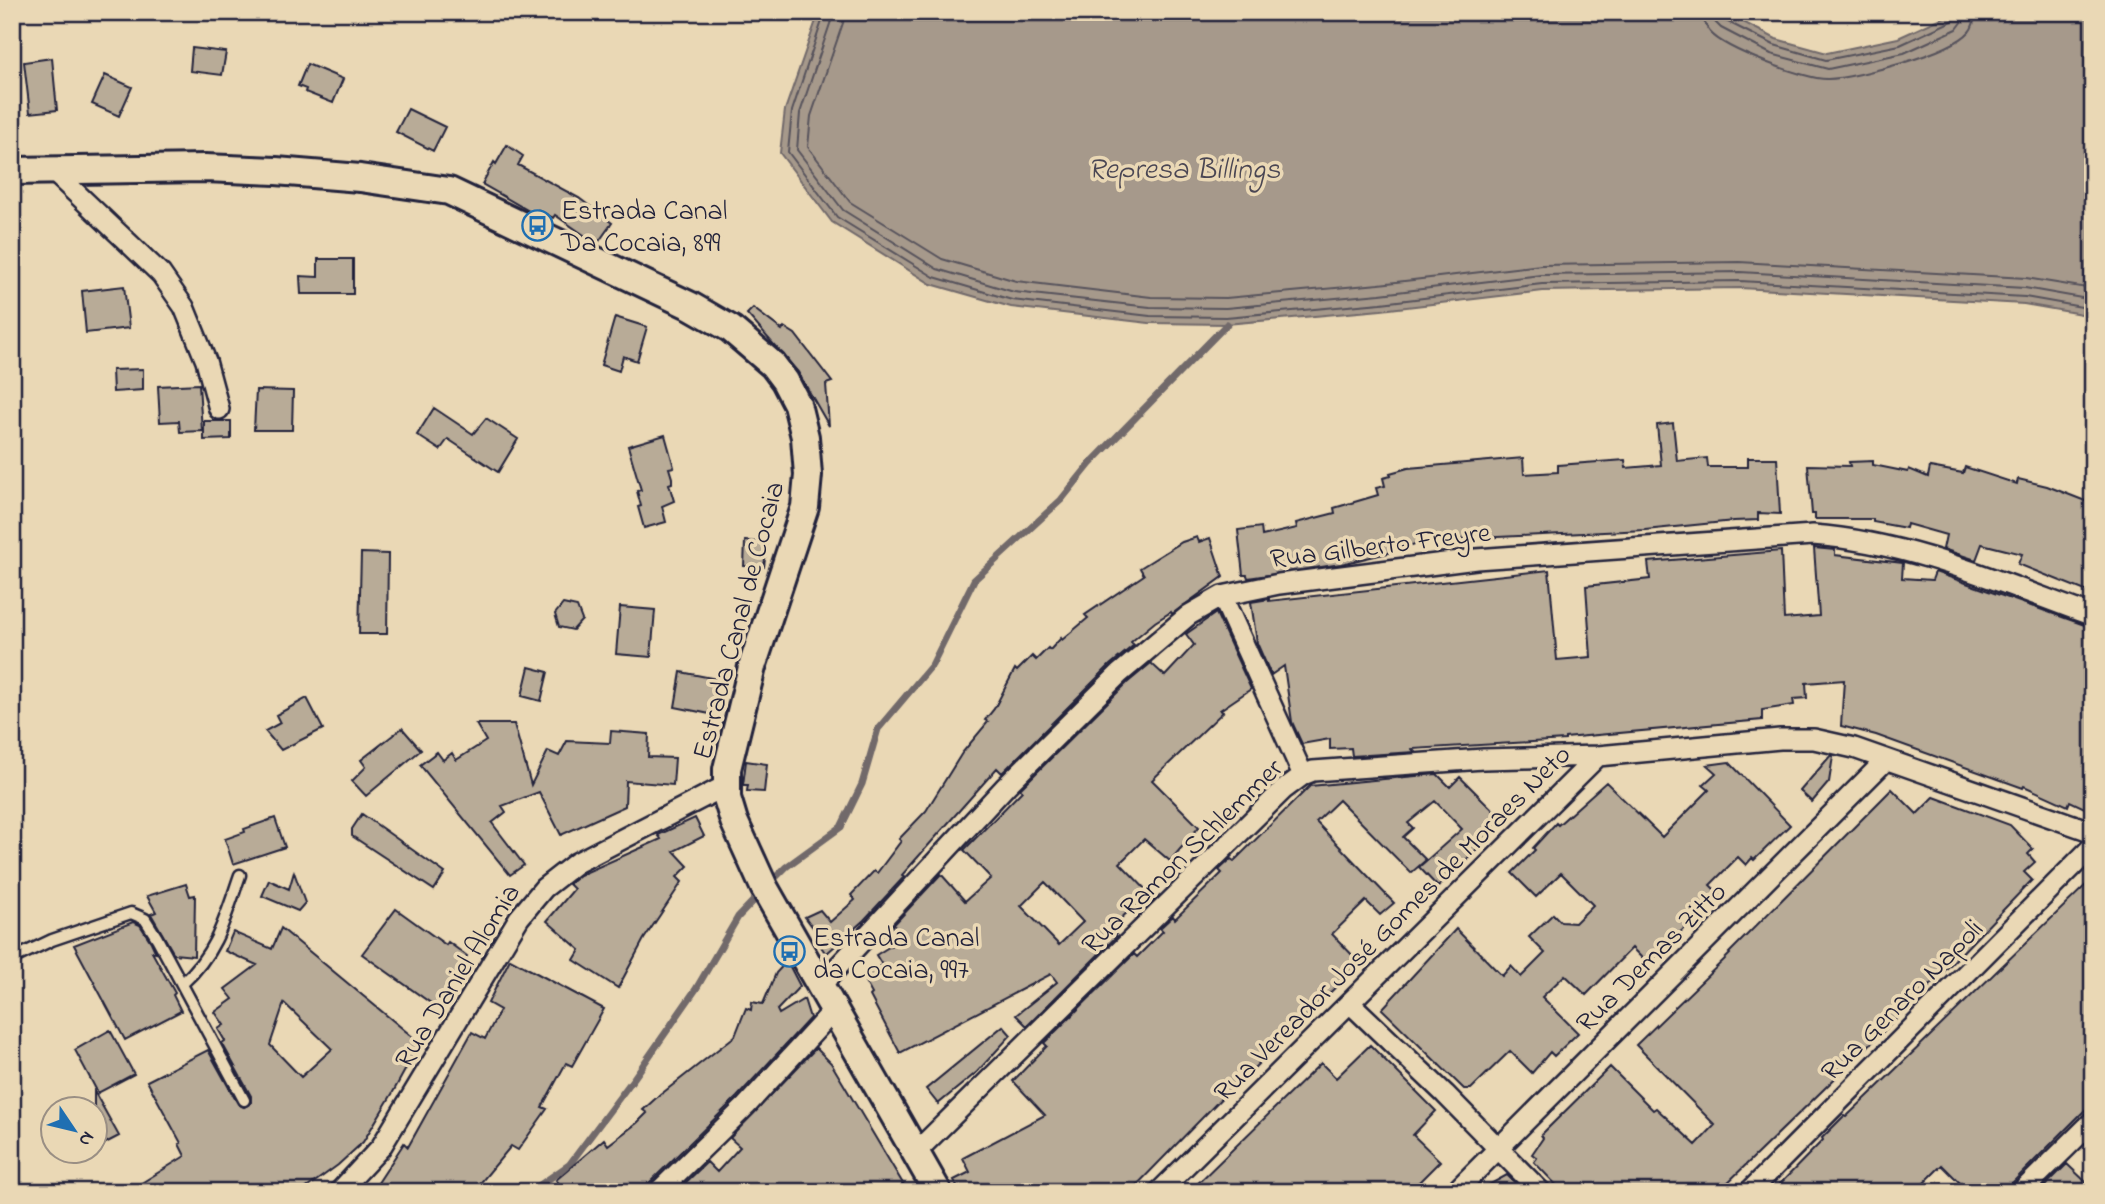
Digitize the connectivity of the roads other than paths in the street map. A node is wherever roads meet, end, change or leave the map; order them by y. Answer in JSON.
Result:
{"nodes":[{"id":1,"x":12,"y":171,"type":"edge"},
{"id":2,"x":54,"y":172,"type":"junction"},
{"id":3,"x":219,"y":409,"type":"dead end"},
{"id":4,"x":1222,"y":596,"type":"junction"},
{"id":5,"x":2093,"y":616,"type":"edge"},
{"id":6,"x":1598,"y":756,"type":"junction"},
{"id":7,"x":1886,"y":760,"type":"junction"},
{"id":8,"x":1303,"y":775,"type":"junction"},
{"id":9,"x":727,"y":785,"type":"junction"},
{"id":10,"x":2093,"y":832,"type":"edge"},
{"id":11,"x":2093,"y":846,"type":"edge"},
{"id":12,"x":240,"y":875,"type":"dead end"},
{"id":13,"x":12,"y":959,"type":"edge"},
{"id":14,"x":183,"y":984,"type":"junction"},
{"id":15,"x":821,"y":985,"type":"junction"},
{"id":16,"x":1350,"y":1003,"type":"junction"},
{"id":17,"x":834,"y":1010,"type":"junction"},
{"id":18,"x":244,"y":1100,"type":"dead end"},
{"id":19,"x":2093,"y":1121,"type":"edge"},
{"id":20,"x":1497,"y":1149,"type":"junction"},
{"id":21,"x":916,"y":1152,"type":"junction"},
{"id":22,"x":340,"y":1192,"type":"edge"},
{"id":23,"x":658,"y":1192,"type":"edge"},
{"id":24,"x":937,"y":1192,"type":"edge"},
{"id":25,"x":1159,"y":1192,"type":"edge"},
{"id":26,"x":1455,"y":1192,"type":"edge"},
{"id":27,"x":1541,"y":1192,"type":"edge"},
{"id":28,"x":1749,"y":1192,"type":"edge"},
{"id":29,"x":2021,"y":1192,"type":"edge"}],
"edges":[{"from":1,"to":2,"type":"main road","name":"Estrada Canal de Cocaia"},
{"from":2,"to":3,"type":"street"},
{"from":2,"to":9,"type":"main road","name":"Estrada Canal de Cocaia"},
{"from":4,"to":5,"type":"street","name":"Rua Gilberto Freyre"},
{"from":4,"to":8,"type":"street"},
{"from":4,"to":15,"type":"street","name":"Rua Gilberto Freyre"},
{"from":6,"to":7,"type":"street","name":"Rua Vereador José Gomes de Moraes Neto"},
{"from":6,"to":8,"type":"street","name":"Rua Ramon Schlemmer"},
{"from":6,"to":16,"type":"street","name":"Rua Vereador José Gomes de Moraes Neto"},
{"from":7,"to":10,"type":"street","name":"Rua Vereador José Gomes de Moraes Neto"},
{"from":7,"to":20,"type":"street","name":"Rua Demas Zitto"},
{"from":8,"to":21,"type":"street","name":"Rua Ramon Schlemmer"},
{"from":9,"to":15,"type":"main road","name":"Estrada Canal de Cocaia"},
{"from":9,"to":22,"type":"street","name":"Rua Daniel Alomia"},
{"from":11,"to":28,"type":"street","name":"Rua Genaro Napoli"},
{"from":12,"to":14,"type":"lane"},
{"from":13,"to":14,"type":"lane"},
{"from":14,"to":18,"type":"lane"},
{"from":15,"to":17,"type":"main road","name":"Estrada Canal de Cocaia"},
{"from":16,"to":20,"type":"street"},
{"from":16,"to":25,"type":"street","name":"Rua Vereador José Gomes de Moraes Neto"},
{"from":17,"to":21,"type":"main road","name":"Estrada Canal de Cocaia"},
{"from":17,"to":23,"type":"street"},
{"from":19,"to":29,"type":"street"},
{"from":20,"to":26,"type":"street","name":"Rua Demas Zitto"},
{"from":20,"to":27,"type":"street"},
{"from":21,"to":24,"type":"main road","name":"Estrada Canal de Cocaia"}]}
